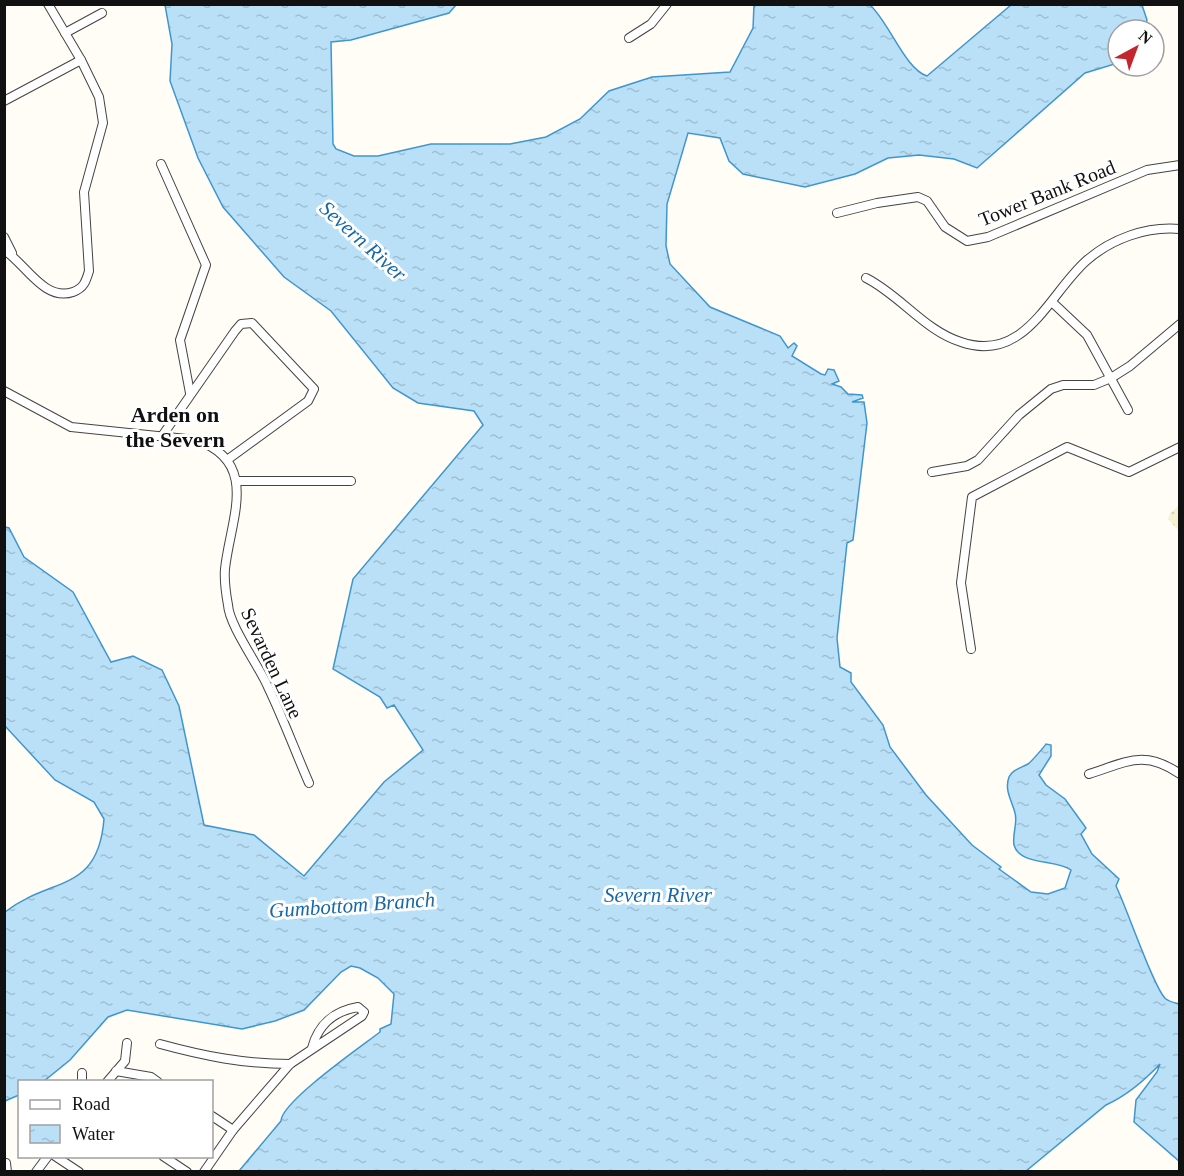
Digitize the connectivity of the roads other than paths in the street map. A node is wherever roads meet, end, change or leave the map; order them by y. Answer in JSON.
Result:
{"nodes":[{"id":1,"x":48,"y":4,"type":"edge"},
{"id":2,"x":667,"y":4,"type":"edge"},
{"id":3,"x":102,"y":13,"type":"dead end"},
{"id":4,"x":64,"y":33,"type":"junction"},
{"id":5,"x":628,"y":38,"type":"dead end"},
{"id":6,"x":81,"y":60,"type":"junction"},
{"id":7,"x":4,"y":101,"type":"edge"},
{"id":8,"x":160,"y":164,"type":"dead end"},
{"id":9,"x":1179,"y":165,"type":"edge"},
{"id":10,"x":837,"y":213,"type":"dead end"},
{"id":11,"x":1179,"y":229,"type":"edge"},
{"id":12,"x":4,"y":237,"type":"edge"},
{"id":13,"x":8,"y":252,"type":"edge"},
{"id":14,"x":866,"y":278,"type":"dead end"},
{"id":15,"x":1053,"y":303,"type":"junction"},
{"id":16,"x":1179,"y":324,"type":"edge"},
{"id":17,"x":1111,"y":378,"type":"junction"},
{"id":18,"x":4,"y":391,"type":"edge"},
{"id":19,"x":190,"y":393,"type":"junction"},
{"id":20,"x":1128,"y":410,"type":"dead end"},
{"id":21,"x":162,"y":436,"type":"junction"},
{"id":22,"x":1179,"y":447,"type":"edge"},
{"id":23,"x":227,"y":460,"type":"junction"},
{"id":24,"x":932,"y":472,"type":"dead end"},
{"id":25,"x":238,"y":481,"type":"junction"},
{"id":26,"x":351,"y":481,"type":"dead end"},
{"id":27,"x":971,"y":649,"type":"dead end"},
{"id":28,"x":1089,"y":774,"type":"dead end"},
{"id":29,"x":1179,"y":774,"type":"edge"},
{"id":30,"x":309,"y":783,"type":"dead end"},
{"id":31,"x":127,"y":1043,"type":"dead end"},
{"id":32,"x":160,"y":1044,"type":"dead end"},
{"id":33,"x":312,"y":1048,"type":"junction"},
{"id":34,"x":290,"y":1064,"type":"junction"},
{"id":35,"x":116,"y":1071,"type":"junction"},
{"id":36,"x":109,"y":1080,"type":"edge"},
{"id":37,"x":155,"y":1080,"type":"edge"},
{"id":38,"x":213,"y":1117,"type":"edge"},
{"id":39,"x":232,"y":1130,"type":"junction"},
{"id":40,"x":46,"y":1158,"type":"edge"},
{"id":41,"x":58,"y":1158,"type":"edge"},
{"id":42,"x":166,"y":1158,"type":"edge"},
{"id":43,"x":36,"y":1172,"type":"edge"},
{"id":44,"x":79,"y":1172,"type":"edge"},
{"id":45,"x":187,"y":1172,"type":"edge"},
{"id":46,"x":204,"y":1172,"type":"edge"}],
"edges":[{"from":1,"to":4,"type":"street"},
{"from":2,"to":5,"type":"street"},
{"from":3,"to":4,"type":"street"},
{"from":4,"to":6,"type":"street"},
{"from":6,"to":7,"type":"street"},
{"from":6,"to":13,"type":"street"},
{"from":8,"to":19,"type":"street"},
{"from":9,"to":10,"type":"street","name":"Tower Bank Road"},
{"from":11,"to":15,"type":"street"},
{"from":12,"to":13,"type":"street"},
{"from":14,"to":15,"type":"street"},
{"from":15,"to":17,"type":"street"},
{"from":16,"to":17,"type":"street"},
{"from":17,"to":20,"type":"street"},
{"from":17,"to":24,"type":"street"},
{"from":18,"to":21,"type":"street"},
{"from":19,"to":21,"type":"street"},
{"from":19,"to":23,"type":"street"},
{"from":21,"to":23,"type":"street"},
{"from":22,"to":27,"type":"street"},
{"from":23,"to":25,"type":"street"},
{"from":25,"to":26,"type":"street"},
{"from":25,"to":30,"type":"street","name":"Sevarden Lane"},
{"from":28,"to":29,"type":"street"},
{"from":31,"to":35,"type":"street"},
{"from":32,"to":34,"type":"street"},
{"from":33,"to":33,"type":"street"},
{"from":33,"to":34,"type":"street"},
{"from":34,"to":39,"type":"street"},
{"from":35,"to":36,"type":"street"},
{"from":35,"to":37,"type":"street"},
{"from":38,"to":39,"type":"street"},
{"from":39,"to":46,"type":"street"},
{"from":40,"to":43,"type":"street"},
{"from":41,"to":44,"type":"street"},
{"from":42,"to":45,"type":"street"}]}
